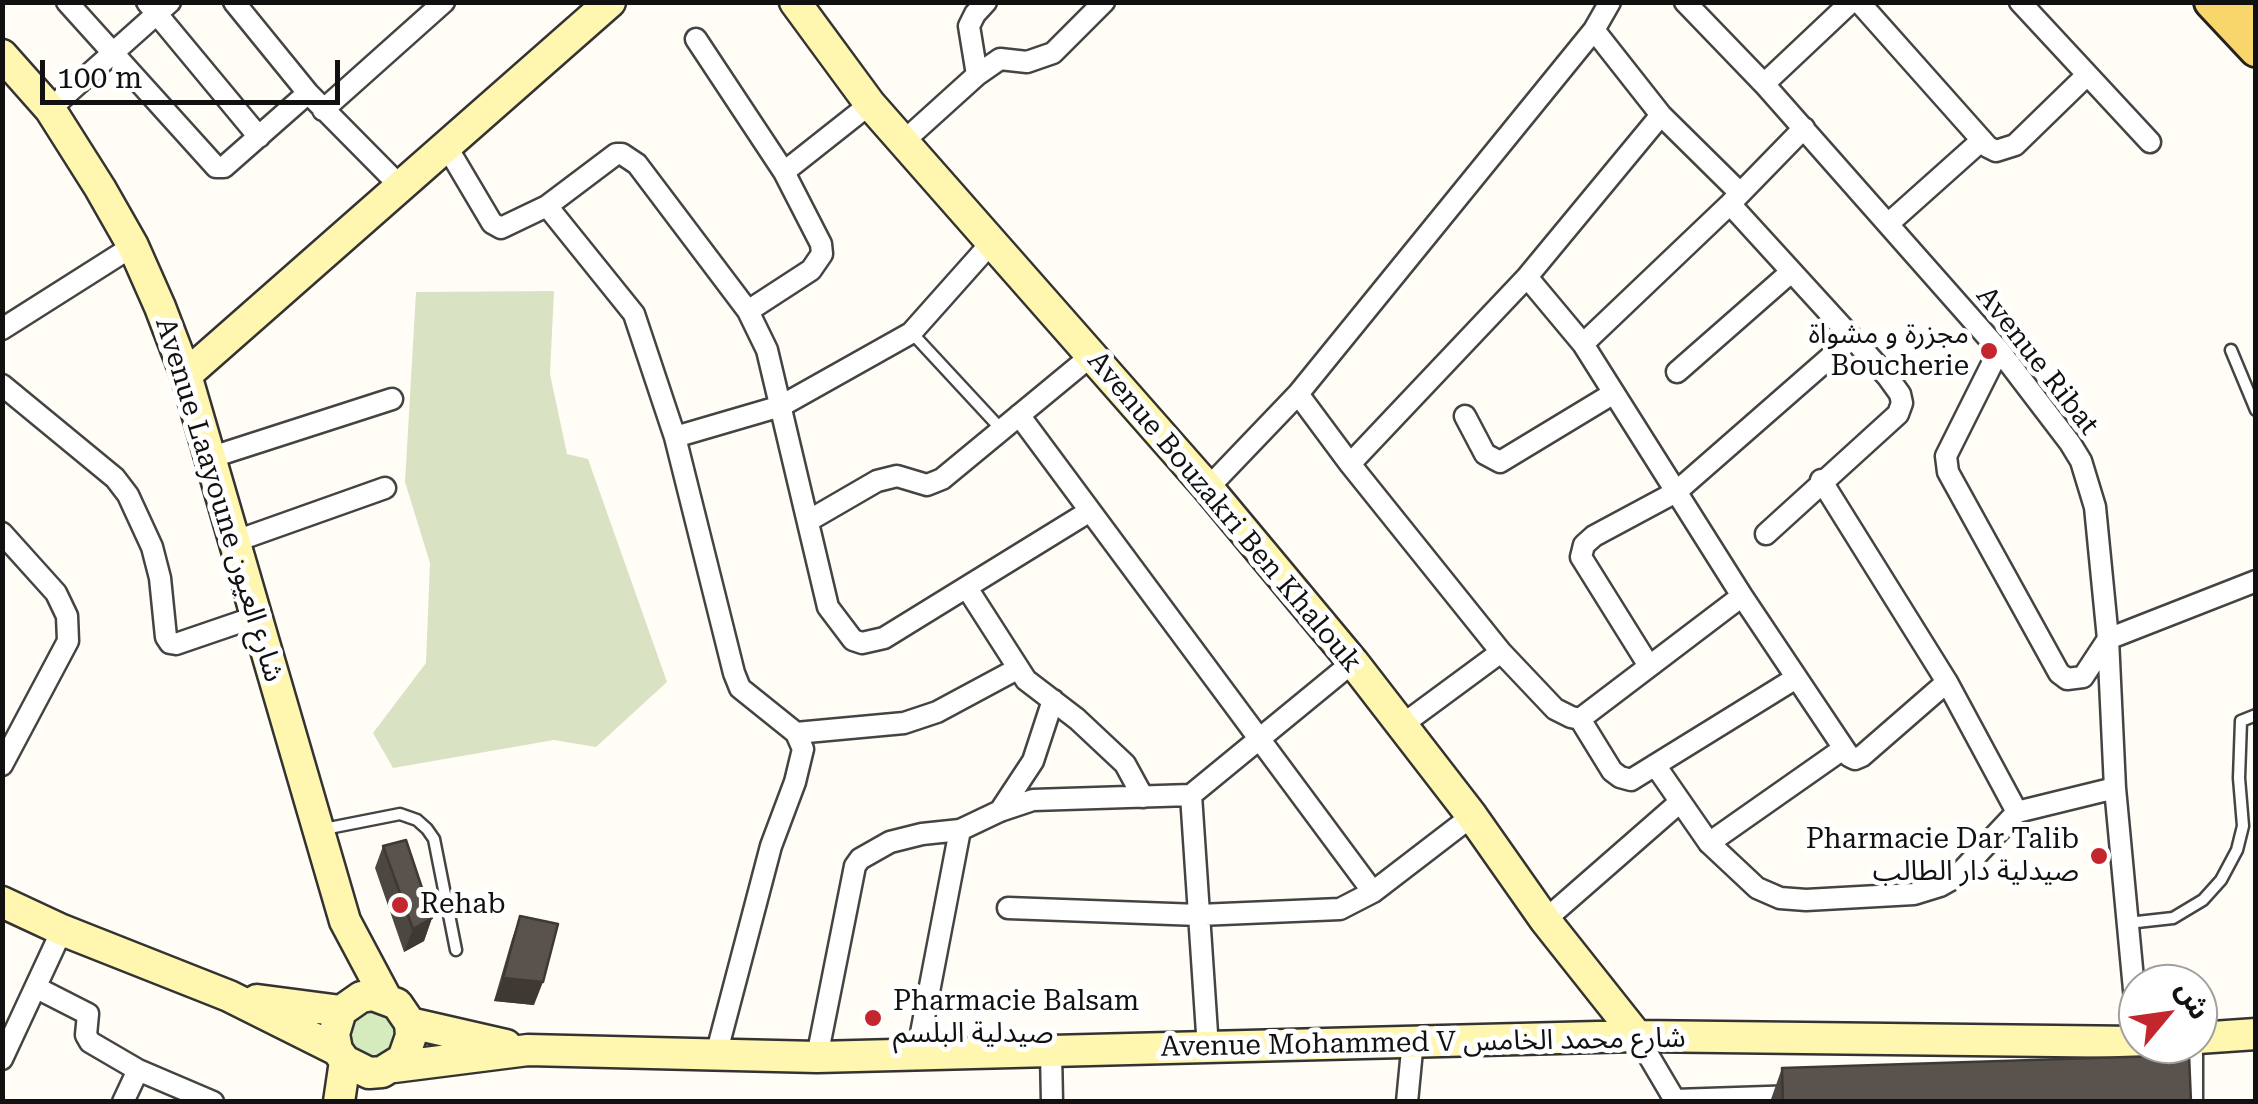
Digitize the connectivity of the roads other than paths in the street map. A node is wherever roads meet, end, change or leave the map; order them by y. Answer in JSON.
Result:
{"nodes":[{"id":1,"x":67,"y":2,"type":"edge"},
{"id":2,"x":234,"y":2,"type":"edge"},
{"id":3,"x":444,"y":2,"type":"edge"},
{"id":4,"x":795,"y":2,"type":"edge"},
{"id":5,"x":986,"y":2,"type":"edge"},
{"id":6,"x":1104,"y":2,"type":"edge"},
{"id":7,"x":1610,"y":2,"type":"edge"},
{"id":8,"x":1686,"y":2,"type":"edge"},
{"id":9,"x":1851,"y":2,"type":"edge"},
{"id":10,"x":1859,"y":2,"type":"edge"},
{"id":11,"x":2020,"y":2,"type":"edge"},
{"id":12,"x":2211,"y":2,"type":"edge"},
{"id":13,"x":2244,"y":2,"type":"edge"},
{"id":14,"x":158,"y":6,"type":"edge"},
{"id":15,"x":595,"y":8,"type":"edge"},
{"id":16,"x":2256,"y":16,"type":"edge"},
{"id":17,"x":1594,"y":30,"type":"junction"},
{"id":18,"x":696,"y":39,"type":"dead end"},
{"id":19,"x":2256,"y":50,"type":"edge"},
{"id":20,"x":112,"y":55,"type":"junction"},
{"id":21,"x":2,"y":56,"type":"edge"},
{"id":22,"x":2088,"y":74,"type":"junction"},
{"id":23,"x":976,"y":75,"type":"junction"},
{"id":24,"x":1764,"y":84,"type":"junction"},
{"id":25,"x":308,"y":93,"type":"junction"},
{"id":26,"x":870,"y":104,"type":"junction"},
{"id":27,"x":50,"y":109,"type":"junction"},
{"id":28,"x":323,"y":110,"type":"junction"},
{"id":29,"x":1662,"y":115,"type":"junction"},
{"id":30,"x":1804,"y":128,"type":"junction"},
{"id":31,"x":259,"y":137,"type":"junction"},
{"id":32,"x":1982,"y":140,"type":"junction"},
{"id":33,"x":904,"y":141,"type":"junction"},
{"id":34,"x":2150,"y":142,"type":"dead end"},
{"id":35,"x":447,"y":147,"type":"junction"},
{"id":36,"x":784,"y":172,"type":"junction"},
{"id":37,"x":401,"y":188,"type":"junction"},
{"id":38,"x":1735,"y":198,"type":"junction"},
{"id":39,"x":547,"y":206,"type":"junction"},
{"id":40,"x":1888,"y":224,"type":"junction"},
{"id":41,"x":992,"y":242,"type":"junction"},
{"id":42,"x":132,"y":246,"type":"junction"},
{"id":43,"x":1792,"y":272,"type":"junction"},
{"id":44,"x":1528,"y":277,"type":"junction"},
{"id":45,"x":748,"y":311,"type":"junction"},
{"id":46,"x":2,"y":329,"type":"edge"},
{"id":47,"x":911,"y":332,"type":"junction"},
{"id":48,"x":1851,"y":339,"type":"junction"},
{"id":49,"x":1583,"y":344,"type":"junction"},
{"id":50,"x":1999,"y":350,"type":"junction"},
{"id":51,"x":2231,"y":350,"type":"dead end"},
{"id":52,"x":1092,"y":356,"type":"junction"},
{"id":53,"x":1677,"y":372,"type":"dead end"},
{"id":54,"x":186,"y":376,"type":"junction"},
{"id":55,"x":2,"y":385,"type":"edge"},
{"id":56,"x":1614,"y":393,"type":"junction"},
{"id":57,"x":1298,"y":394,"type":"junction"},
{"id":58,"x":392,"y":400,"type":"dead end"},
{"id":59,"x":782,"y":406,"type":"junction"},
{"id":60,"x":2256,"y":410,"type":"edge"},
{"id":61,"x":1019,"y":415,"type":"junction"},
{"id":62,"x":1465,"y":416,"type":"dead end"},
{"id":63,"x":1001,"y":430,"type":"junction"},
{"id":64,"x":675,"y":437,"type":"junction"},
{"id":65,"x":209,"y":458,"type":"junction"},
{"id":66,"x":1350,"y":464,"type":"junction"},
{"id":67,"x":1821,"y":480,"type":"junction"},
{"id":68,"x":385,"y":488,"type":"dead end"},
{"id":69,"x":1208,"y":488,"type":"junction"},
{"id":70,"x":1676,"y":492,"type":"junction"},
{"id":71,"x":1090,"y":510,"type":"junction"},
{"id":72,"x":808,"y":521,"type":"junction"},
{"id":73,"x":2,"y":532,"type":"edge"},
{"id":74,"x":1766,"y":534,"type":"dead end"},
{"id":75,"x":233,"y":542,"type":"junction"},
{"id":76,"x":2256,"y":581,"type":"edge"},
{"id":77,"x":967,"y":588,"type":"junction"},
{"id":78,"x":1742,"y":596,"type":"junction"},
{"id":79,"x":255,"y":617,"type":"junction"},
{"id":80,"x":2108,"y":640,"type":"junction"},
{"id":81,"x":1500,"y":652,"type":"junction"},
{"id":82,"x":1354,"y":662,"type":"junction"},
{"id":83,"x":1649,"y":666,"type":"junction"},
{"id":84,"x":1017,"y":669,"type":"junction"},
{"id":85,"x":1796,"y":678,"type":"junction"},
{"id":86,"x":1947,"y":682,"type":"junction"},
{"id":87,"x":1052,"y":700,"type":"junction"},
{"id":88,"x":2256,"y":714,"type":"edge"},
{"id":89,"x":1580,"y":719,"type":"junction"},
{"id":90,"x":2,"y":720,"type":"edge"},
{"id":91,"x":1402,"y":725,"type":"junction"},
{"id":92,"x":21,"y":732,"type":"junction"},
{"id":93,"x":796,"y":733,"type":"junction"},
{"id":94,"x":1258,"y":737,"type":"junction"},
{"id":95,"x":1843,"y":749,"type":"junction"},
{"id":96,"x":2,"y":765,"type":"edge"},
{"id":97,"x":1655,"y":765,"type":"junction"},
{"id":98,"x":2115,"y":788,"type":"junction"},
{"id":99,"x":1191,"y":795,"type":"junction"},
{"id":100,"x":1143,"y":798,"type":"junction"},
{"id":101,"x":1680,"y":802,"type":"junction"},
{"id":102,"x":1000,"y":811,"type":"junction"},
{"id":103,"x":2017,"y":812,"type":"junction"},
{"id":104,"x":1472,"y":816,"type":"junction"},
{"id":105,"x":318,"y":830,"type":"junction"},
{"id":106,"x":960,"y":830,"type":"junction"},
{"id":107,"x":1708,"y":843,"type":"junction"},
{"id":108,"x":1373,"y":892,"type":"junction"},
{"id":109,"x":2,"y":902,"type":"edge"},
{"id":110,"x":1008,"y":908,"type":"dead end"},
{"id":111,"x":1199,"y":914,"type":"junction"},
{"id":112,"x":1545,"y":920,"type":"junction"},
{"id":113,"x":344,"y":921,"type":"junction"},
{"id":114,"x":2127,"y":924,"type":"junction"},
{"id":115,"x":62,"y":930,"type":"junction"},
{"id":116,"x":456,"y":950,"type":"dead end"},
{"id":117,"x":2131,"y":964,"type":"edge"},
{"id":118,"x":36,"y":988,"type":"junction"},
{"id":119,"x":229,"y":996,"type":"junction"},
{"id":120,"x":386,"y":998,"type":"junction"},
{"id":121,"x":345,"y":1007,"type":"junction"},
{"id":122,"x":410,"y":1024,"type":"junction"},
{"id":123,"x":2256,"y":1034,"type":"edge"},
{"id":124,"x":1637,"y":1036,"type":"junction"},
{"id":125,"x":2218,"y":1037,"type":"edge"},
{"id":126,"x":1414,"y":1040,"type":"junction"},
{"id":127,"x":2118,"y":1042,"type":"edge"},
{"id":128,"x":1208,"y":1048,"type":"junction"},
{"id":129,"x":528,"y":1050,"type":"junction"},
{"id":130,"x":1051,"y":1052,"type":"junction"},
{"id":131,"x":917,"y":1054,"type":"junction"},
{"id":132,"x":716,"y":1055,"type":"junction"},
{"id":133,"x":341,"y":1056,"type":"junction"},
{"id":134,"x":816,"y":1056,"type":"junction"},
{"id":135,"x":2,"y":1060,"type":"edge"},
{"id":136,"x":2189,"y":1064,"type":"edge"},
{"id":137,"x":388,"y":1069,"type":"junction"},
{"id":138,"x":138,"y":1070,"type":"junction"},
{"id":139,"x":2185,"y":1090,"type":"edge"},
{"id":140,"x":1814,"y":1096,"type":"edge"},
{"id":141,"x":1675,"y":1101,"type":"edge"},
{"id":142,"x":123,"y":1102,"type":"edge"},
{"id":143,"x":213,"y":1102,"type":"edge"},
{"id":144,"x":339,"y":1102,"type":"edge"},
{"id":145,"x":362,"y":1102,"type":"edge"},
{"id":146,"x":1052,"y":1102,"type":"edge"},
{"id":147,"x":1407,"y":1102,"type":"edge"}],
"edges":[{"from":1,"to":20,"type":"street"},
{"from":2,"to":25,"type":"street"},
{"from":3,"to":28,"type":"street"},
{"from":4,"to":26,"type":"street","name":"Avenue Bouzakri Ben Khalouk"},
{"from":5,"to":23,"type":"street"},
{"from":6,"to":23,"type":"street"},
{"from":7,"to":17,"type":"street"},
{"from":8,"to":24,"type":"street","name":"Avenue Ribat"},
{"from":9,"to":24,"type":"street"},
{"from":10,"to":32,"type":"street"},
{"from":11,"to":22,"type":"street"},
{"from":12,"to":19,"type":"main road"},
{"from":13,"to":16,"type":"main road"},
{"from":14,"to":20,"type":"street"},
{"from":14,"to":31,"type":"street"},
{"from":15,"to":35,"type":"street"},
{"from":17,"to":29,"type":"street"},
{"from":17,"to":57,"type":"street"},
{"from":18,"to":36,"type":"street"},
{"from":20,"to":27,"type":"street"},
{"from":20,"to":31,"type":"street"},
{"from":21,"to":27,"type":"street","name":"Avenue Laayoune شارع العيون"},
{"from":22,"to":32,"type":"street"},
{"from":22,"to":34,"type":"street"},
{"from":23,"to":33,"type":"street"},
{"from":24,"to":30,"type":"street","name":"Avenue Ribat"},
{"from":25,"to":28,"type":"street"},
{"from":25,"to":31,"type":"street"},
{"from":26,"to":33,"type":"street","name":"Avenue Bouzakri Ben Khalouk"},
{"from":26,"to":36,"type":"street"},
{"from":27,"to":42,"type":"street","name":"Avenue Laayoune شارع العيون"},
{"from":28,"to":37,"type":"street"},
{"from":29,"to":38,"type":"street"},
{"from":29,"to":44,"type":"street"},
{"from":30,"to":38,"type":"street"},
{"from":30,"to":40,"type":"street","name":"Avenue Ribat"},
{"from":32,"to":40,"type":"street"},
{"from":33,"to":41,"type":"street","name":"Avenue Bouzakri Ben Khalouk"},
{"from":35,"to":37,"type":"street"},
{"from":35,"to":39,"type":"street"},
{"from":36,"to":45,"type":"street"},
{"from":37,"to":54,"type":"street"},
{"from":38,"to":43,"type":"street"},
{"from":38,"to":49,"type":"street"},
{"from":39,"to":45,"type":"street"},
{"from":39,"to":64,"type":"street"},
{"from":40,"to":50,"type":"street","name":"Avenue Ribat"},
{"from":41,"to":47,"type":"street"},
{"from":41,"to":52,"type":"street","name":"Avenue Bouzakri Ben Khalouk"},
{"from":42,"to":46,"type":"street"},
{"from":42,"to":54,"type":"street","name":"Avenue Laayoune شارع العيون"},
{"from":43,"to":48,"type":"street"},
{"from":43,"to":53,"type":"street"},
{"from":44,"to":49,"type":"street"},
{"from":44,"to":66,"type":"street"},
{"from":45,"to":59,"type":"street"},
{"from":47,"to":59,"type":"street"},
{"from":47,"to":63,"type":"lane"},
{"from":48,"to":67,"type":"street"},
{"from":48,"to":70,"type":"street"},
{"from":49,"to":56,"type":"street"},
{"from":50,"to":80,"type":"street","name":"Avenue Ribat"},
{"from":50,"to":80,"type":"street"},
{"from":51,"to":60,"type":"lane"},
{"from":52,"to":61,"type":"street"},
{"from":52,"to":69,"type":"street","name":"Avenue Bouzakri Ben Khalouk"},
{"from":54,"to":65,"type":"street","name":"Avenue Laayoune شارع العيون"},
{"from":55,"to":79,"type":"street"},
{"from":56,"to":62,"type":"street"},
{"from":56,"to":70,"type":"street"},
{"from":57,"to":66,"type":"street"},
{"from":57,"to":69,"type":"street"},
{"from":58,"to":65,"type":"street"},
{"from":59,"to":64,"type":"street"},
{"from":59,"to":72,"type":"street"},
{"from":61,"to":63,"type":"street"},
{"from":61,"to":71,"type":"street"},
{"from":63,"to":72,"type":"street"},
{"from":64,"to":93,"type":"street"},
{"from":65,"to":75,"type":"street","name":"Avenue Laayoune شارع العيون"},
{"from":66,"to":81,"type":"street"},
{"from":67,"to":74,"type":"street"},
{"from":67,"to":86,"type":"street"},
{"from":68,"to":75,"type":"street"},
{"from":69,"to":82,"type":"street","name":"Avenue Bouzakri Ben Khalouk"},
{"from":70,"to":78,"type":"street"},
{"from":70,"to":83,"type":"street"},
{"from":71,"to":77,"type":"street"},
{"from":71,"to":94,"type":"street"},
{"from":72,"to":77,"type":"street"},
{"from":73,"to":92,"type":"street"},
{"from":75,"to":79,"type":"street","name":"Avenue Laayoune شارع العيون"},
{"from":76,"to":80,"type":"street"},
{"from":77,"to":84,"type":"street"},
{"from":78,"to":83,"type":"street"},
{"from":78,"to":85,"type":"street"},
{"from":79,"to":105,"type":"street","name":"Avenue Laayoune شارع العيون"},
{"from":80,"to":98,"type":"street","name":"Avenue Ribat"},
{"from":81,"to":89,"type":"street"},
{"from":81,"to":91,"type":"street"},
{"from":82,"to":91,"type":"street","name":"Avenue Bouzakri Ben Khalouk"},
{"from":82,"to":94,"type":"street"},
{"from":83,"to":89,"type":"street"},
{"from":84,"to":87,"type":"street"},
{"from":84,"to":93,"type":"street"},
{"from":85,"to":95,"type":"street"},
{"from":85,"to":97,"type":"street"},
{"from":86,"to":95,"type":"street"},
{"from":86,"to":103,"type":"street"},
{"from":87,"to":100,"type":"street"},
{"from":87,"to":102,"type":"street"},
{"from":88,"to":114,"type":"lane"},
{"from":89,"to":97,"type":"street"},
{"from":90,"to":92,"type":"street"},
{"from":91,"to":104,"type":"street","name":"Avenue Bouzakri Ben Khalouk"},
{"from":92,"to":96,"type":"street"},
{"from":93,"to":132,"type":"street"},
{"from":94,"to":99,"type":"street"},
{"from":94,"to":108,"type":"street"},
{"from":95,"to":107,"type":"street"},
{"from":97,"to":101,"type":"street"},
{"from":98,"to":103,"type":"street"},
{"from":98,"to":114,"type":"street","name":"Avenue Ribat"},
{"from":99,"to":100,"type":"street"},
{"from":99,"to":111,"type":"street"},
{"from":100,"to":102,"type":"street"},
{"from":101,"to":107,"type":"street"},
{"from":101,"to":112,"type":"street"},
{"from":102,"to":106,"type":"street"},
{"from":103,"to":107,"type":"street"},
{"from":104,"to":108,"type":"street"},
{"from":104,"to":112,"type":"street","name":"Avenue Bouzakri Ben Khalouk"},
{"from":105,"to":113,"type":"street","name":"Avenue Laayoune شارع العيون"},
{"from":105,"to":116,"type":"lane"},
{"from":106,"to":131,"type":"street"},
{"from":106,"to":134,"type":"street"},
{"from":108,"to":111,"type":"street"},
{"from":109,"to":115,"type":"street"},
{"from":110,"to":111,"type":"street"},
{"from":111,"to":128,"type":"street"},
{"from":112,"to":124,"type":"street","name":"Avenue Bouzakri Ben Khalouk"},
{"from":113,"to":120,"type":"street"},
{"from":113,"to":121,"type":"street"},
{"from":114,"to":117,"type":"street","name":"Avenue Ribat"},
{"from":115,"to":118,"type":"street"},
{"from":115,"to":119,"type":"street"},
{"from":118,"to":135,"type":"street"},
{"from":118,"to":138,"type":"street"},
{"from":119,"to":121,"type":"street"},
{"from":119,"to":133,"type":"street"},
{"from":120,"to":121,"type":"street"},
{"from":120,"to":122,"type":"street"},
{"from":121,"to":133,"type":"street"},
{"from":122,"to":129,"type":"street"},
{"from":122,"to":137,"type":"street"},
{"from":123,"to":125,"type":"street"},
{"from":124,"to":126,"type":"street","name":"Avenue Mohammed V شارع محمد الخامس"},
{"from":124,"to":127,"type":"street","name":"Avenue Mohammed V شارع محمد الخامس"},
{"from":124,"to":141,"type":"street"},
{"from":126,"to":128,"type":"street","name":"Avenue Mohammed V شارع محمد الخامس"},
{"from":126,"to":147,"type":"street"},
{"from":128,"to":130,"type":"street","name":"Avenue Mohammed V شارع محمد الخامس"},
{"from":129,"to":132,"type":"street","name":"Avenue Mohammed V شارع محمد الخامس"},
{"from":129,"to":137,"type":"street"},
{"from":130,"to":131,"type":"street","name":"Avenue Mohammed V شارع محمد الخامس"},
{"from":130,"to":146,"type":"street"},
{"from":131,"to":134,"type":"street","name":"Avenue Mohammed V شارع محمد الخامس"},
{"from":132,"to":134,"type":"street","name":"Avenue Mohammed V شارع محمد الخامس"},
{"from":133,"to":137,"type":"street"},
{"from":133,"to":144,"type":"street"},
{"from":136,"to":139,"type":"street"},
{"from":137,"to":145,"type":"street"},
{"from":138,"to":142,"type":"street"},
{"from":138,"to":143,"type":"street"},
{"from":140,"to":141,"type":"street"}]}
